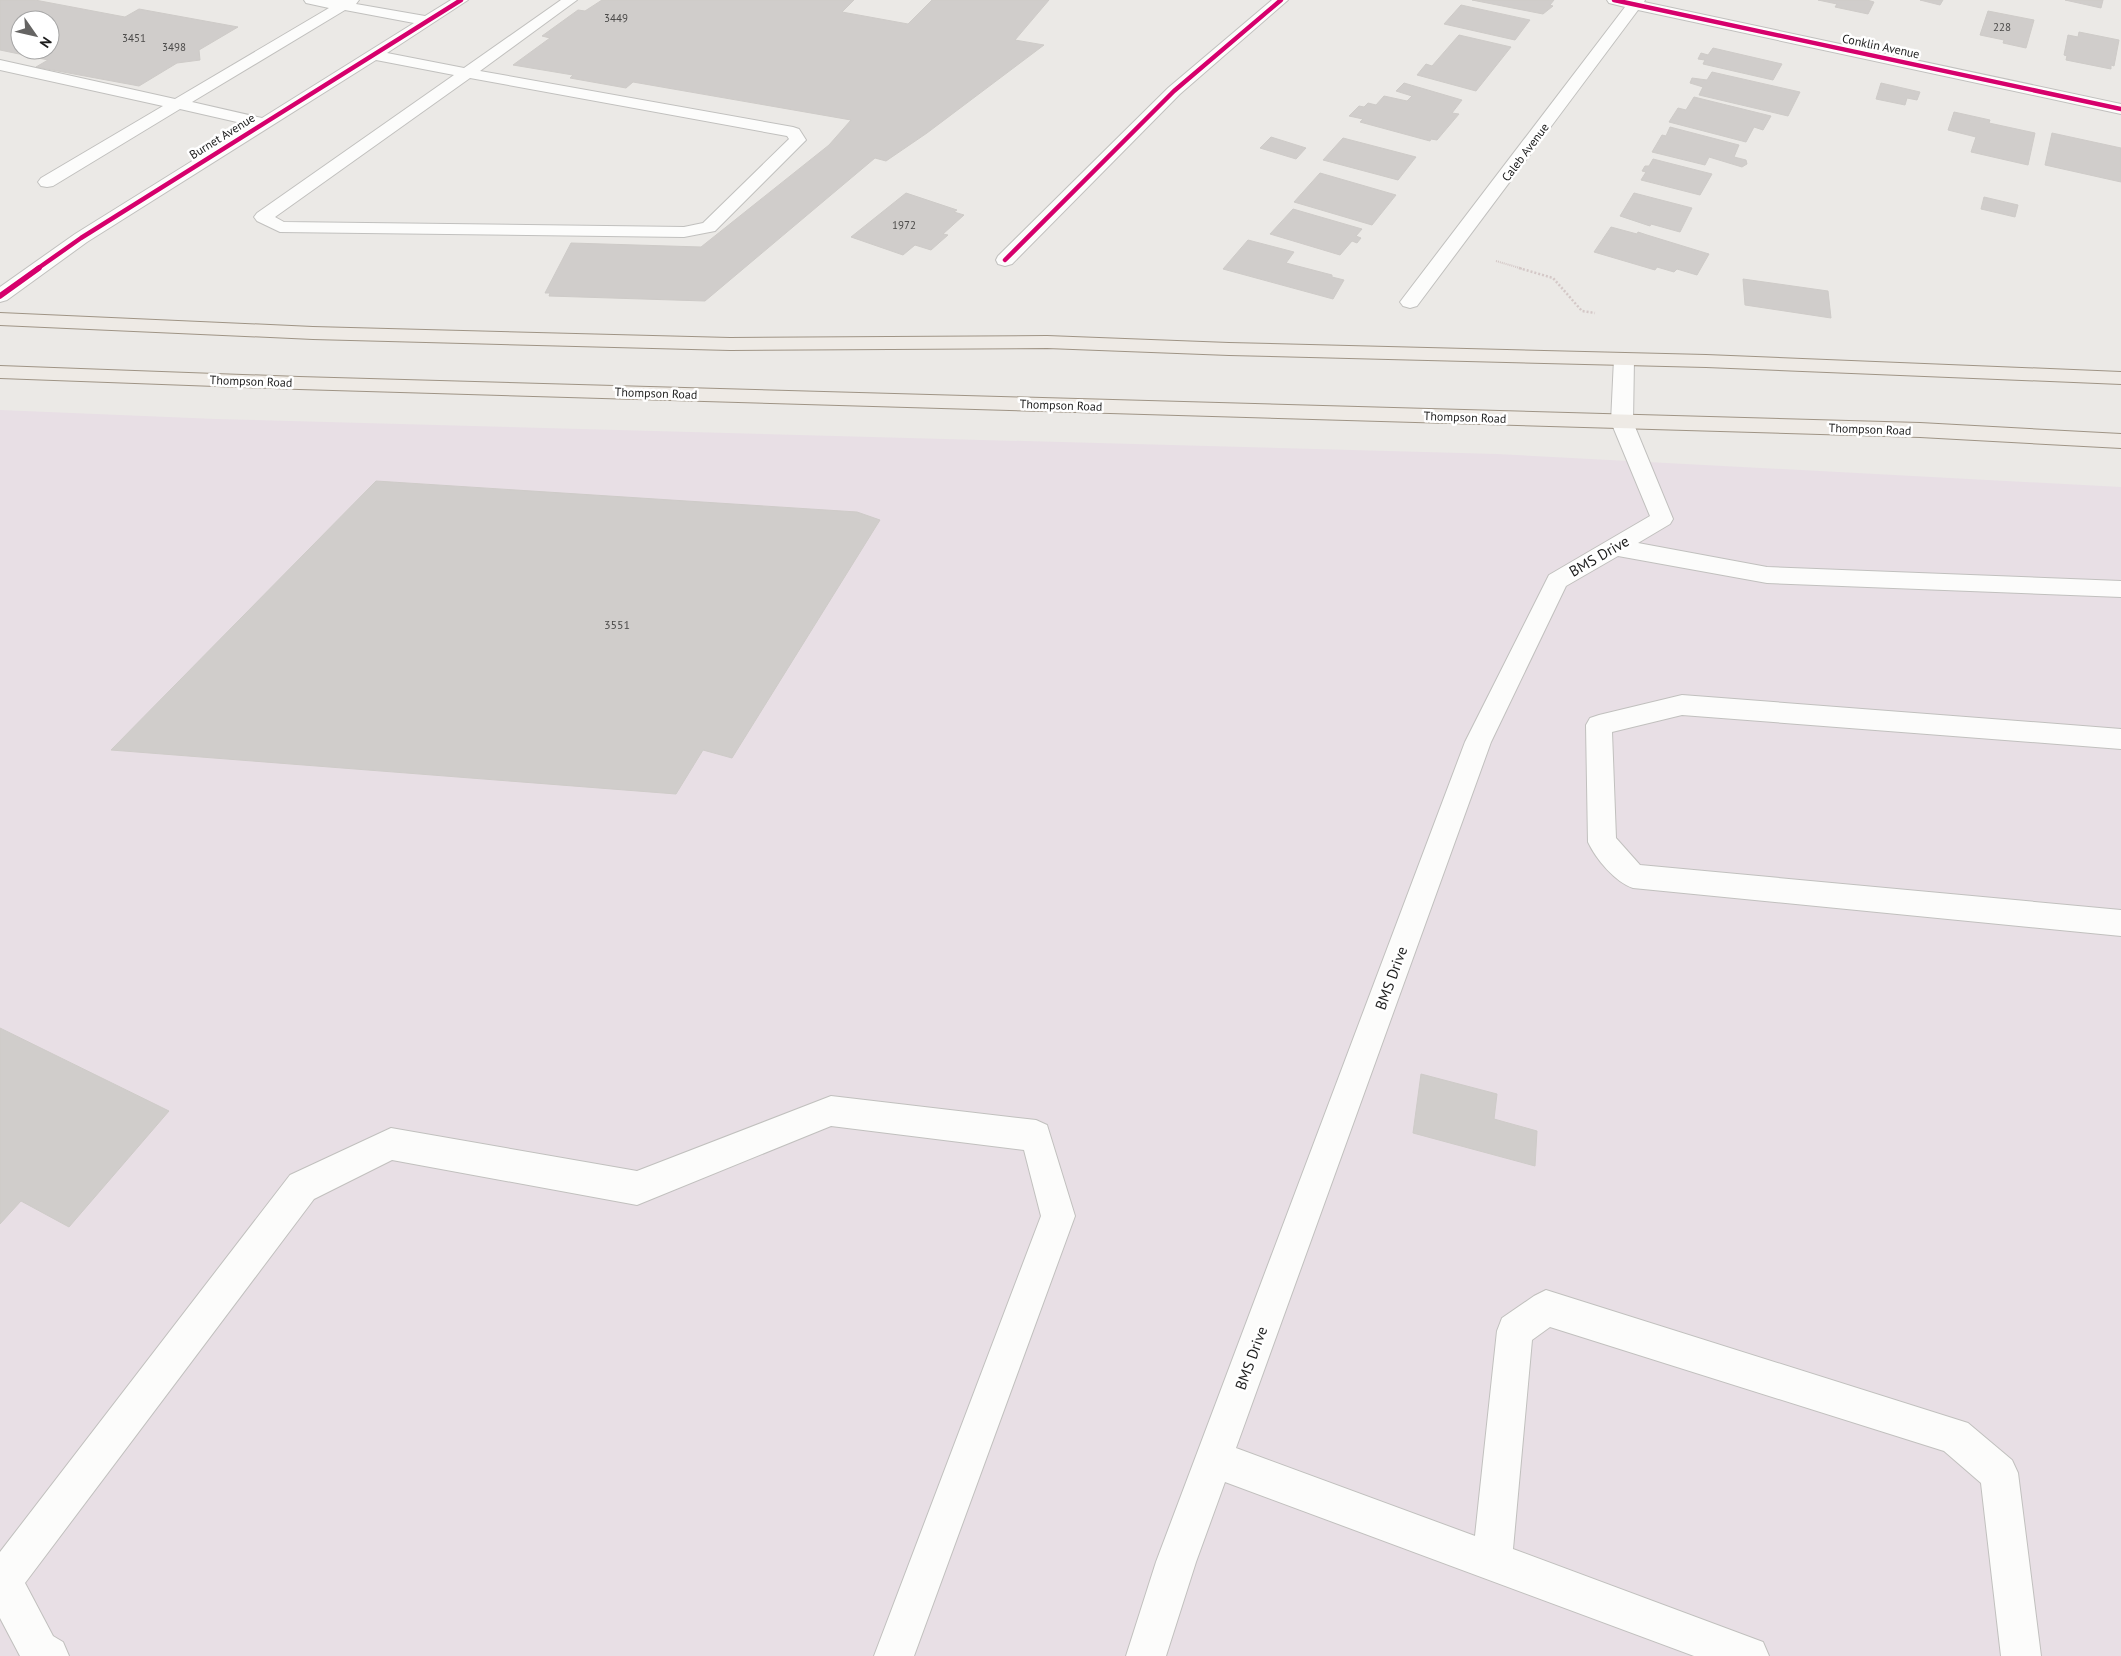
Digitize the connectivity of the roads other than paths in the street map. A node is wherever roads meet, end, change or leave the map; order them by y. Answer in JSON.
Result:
{"nodes":[{"id":1,"x":311,"y":0,"type":"edge"},
{"id":2,"x":461,"y":0,"type":"edge"},
{"id":3,"x":570,"y":0,"type":"edge"},
{"id":4,"x":1281,"y":0,"type":"edge"},
{"id":5,"x":1614,"y":0,"type":"edge"},
{"id":6,"x":1637,"y":2,"type":"edge"},
{"id":7,"x":348,"y":3,"type":"edge"},
{"id":8,"x":428,"y":21,"type":"junction"},
{"id":9,"x":374,"y":55,"type":"junction"},
{"id":10,"x":0,"y":65,"type":"edge"},
{"id":11,"x":19,"y":69,"type":"junction"},
{"id":12,"x":467,"y":73,"type":"junction"},
{"id":13,"x":0,"y":75,"type":"edge"},
{"id":14,"x":177,"y":105,"type":"junction"},
{"id":15,"x":2121,"y":109,"type":"edge"},
{"id":16,"x":264,"y":123,"type":"junction"},
{"id":17,"x":47,"y":182,"type":"dead end"},
{"id":18,"x":1005,"y":260,"type":"dead end"},
{"id":19,"x":0,"y":296,"type":"edge"},
{"id":20,"x":1410,"y":302,"type":"dead end"},
{"id":21,"x":0,"y":319,"type":"edge"},
{"id":22,"x":1624,"y":359,"type":"junction"},
{"id":23,"x":0,"y":372,"type":"edge"},
{"id":24,"x":2121,"y":378,"type":"edge"},
{"id":25,"x":1622,"y":422,"type":"junction"},
{"id":26,"x":2121,"y":442,"type":"edge"},
{"id":27,"x":1615,"y":546,"type":"junction"},
{"id":28,"x":2121,"y":590,"type":"edge"},
{"id":29,"x":2121,"y":739,"type":"edge"},
{"id":30,"x":2121,"y":923,"type":"edge"},
{"id":31,"x":1214,"y":1459,"type":"junction"},
{"id":32,"x":1492,"y":1562,"type":"junction"},
{"id":33,"x":49,"y":1656,"type":"edge"},
{"id":34,"x":894,"y":1656,"type":"edge"},
{"id":35,"x":1146,"y":1656,"type":"edge"},
{"id":36,"x":1749,"y":1656,"type":"edge"},
{"id":37,"x":2021,"y":1656,"type":"edge"}],
"edges":[{"from":1,"to":7,"type":"street"},
{"from":2,"to":8,"type":"street","name":"Burnet Avenue"},
{"from":3,"to":12,"type":"street"},
{"from":4,"to":18,"type":"street"},
{"from":5,"to":6,"type":"street","name":"Conklin Avenue"},
{"from":6,"to":15,"type":"street","name":"Conklin Avenue"},
{"from":6,"to":20,"type":"street","name":"Caleb Avenue"},
{"from":7,"to":8,"type":"street"},
{"from":7,"to":14,"type":"street"},
{"from":8,"to":9,"type":"street","name":"Burnet Avenue"},
{"from":9,"to":12,"type":"street"},
{"from":9,"to":16,"type":"street","name":"Burnet Avenue"},
{"from":10,"to":11,"type":"street"},
{"from":11,"to":13,"type":"street"},
{"from":11,"to":14,"type":"street"},
{"from":12,"to":12,"type":"street"},
{"from":14,"to":16,"type":"street"},
{"from":14,"to":17,"type":"street"},
{"from":16,"to":19,"type":"street","name":"Burnet Avenue"},
{"from":21,"to":22,"type":"main road"},
{"from":22,"to":24,"type":"main road"},
{"from":22,"to":25,"type":"street","name":"BMS Drive"},
{"from":23,"to":25,"type":"main road","name":"Thompson Road"},
{"from":25,"to":26,"type":"main road","name":"Thompson Road"},
{"from":25,"to":27,"type":"street","name":"BMS Drive"},
{"from":27,"to":28,"type":"street"},
{"from":27,"to":31,"type":"street","name":"BMS Drive"},
{"from":29,"to":30,"type":"street"},
{"from":31,"to":32,"type":"street"},
{"from":31,"to":35,"type":"street","name":"BMS Drive"},
{"from":32,"to":36,"type":"street"},
{"from":32,"to":37,"type":"street"},
{"from":33,"to":34,"type":"street"}]}
